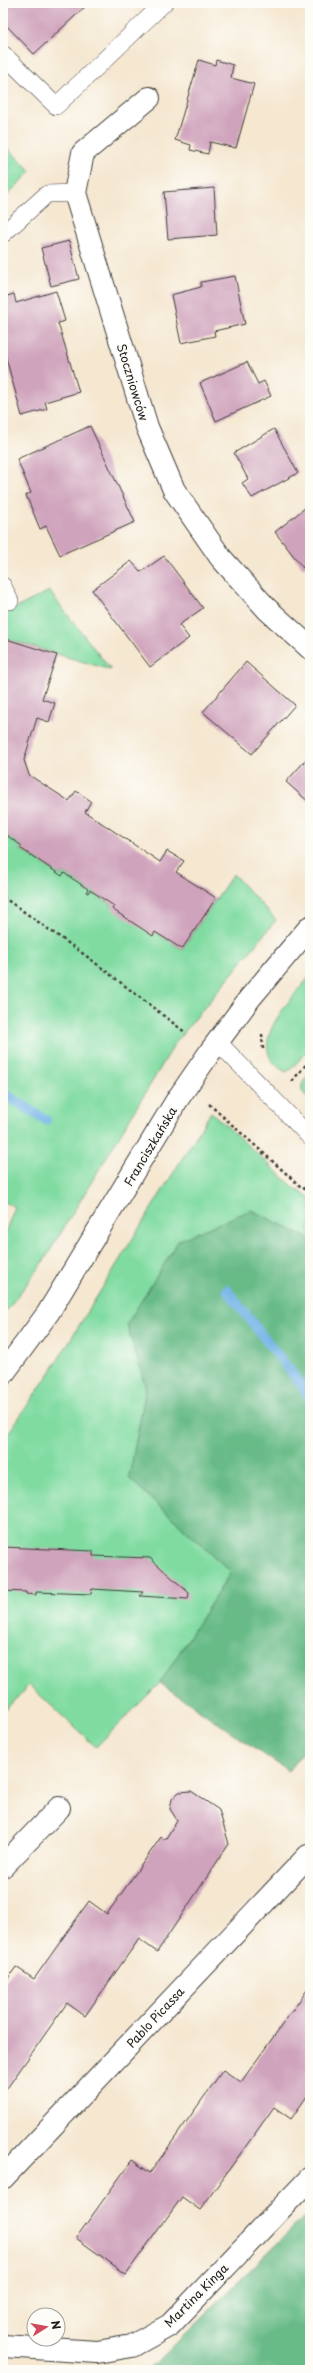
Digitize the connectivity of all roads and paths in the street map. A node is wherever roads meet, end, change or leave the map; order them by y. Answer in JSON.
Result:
{"nodes":[{"id":1,"x":164,"y":3,"type":"edge"},
{"id":2,"x":3,"y":54,"type":"edge"},
{"id":3,"x":149,"y":98,"type":"dead end"},
{"id":4,"x":75,"y":193,"type":"junction"},
{"id":5,"x":3,"y":234,"type":"edge"},
{"id":6,"x":310,"y":648,"type":"edge"},
{"id":7,"x":3,"y":897,"type":"edge"},
{"id":8,"x":310,"y":927,"type":"edge"},
{"id":9,"x":263,"y":1029,"type":"dead end"},
{"id":10,"x":214,"y":1047,"type":"junction"},
{"id":11,"x":264,"y":1052,"type":"dead end"},
{"id":12,"x":310,"y":1060,"type":"edge"},
{"id":13,"x":289,"y":1084,"type":"dead end"},
{"id":14,"x":187,"y":1086,"type":"junction"},
{"id":15,"x":310,"y":1137,"type":"edge"},
{"id":16,"x":310,"y":1192,"type":"edge"},
{"id":17,"x":3,"y":1374,"type":"edge"},
{"id":18,"x":59,"y":1808,"type":"dead end"},
{"id":19,"x":308,"y":1856,"type":"dead end"},
{"id":20,"x":3,"y":1866,"type":"edge"},
{"id":21,"x":3,"y":2178,"type":"edge"},
{"id":22,"x":310,"y":2178,"type":"edge"},
{"id":23,"x":3,"y":2346,"type":"edge"}],
"edges":[{"from":1,"to":2,"type":"lane"},
{"from":3,"to":4,"type":"street","name":"Stoczniowców"},
{"from":4,"to":5,"type":"lane"},
{"from":4,"to":6,"type":"street","name":"Stoczniowców"},
{"from":7,"to":10,"type":"path"},
{"from":8,"to":10,"type":"street","name":"Franciszkańska"},
{"from":9,"to":11,"type":"path"},
{"from":10,"to":14,"type":"street","name":"Franciszkańska"},
{"from":10,"to":15,"type":"lane"},
{"from":12,"to":13,"type":"path"},
{"from":14,"to":16,"type":"path"},
{"from":14,"to":17,"type":"street","name":"Franciszkańska"},
{"from":18,"to":20,"type":"street"},
{"from":19,"to":21,"type":"street","name":"Pablo Picassa"},
{"from":22,"to":23,"type":"street","name":"Martina Kinga"}]}
